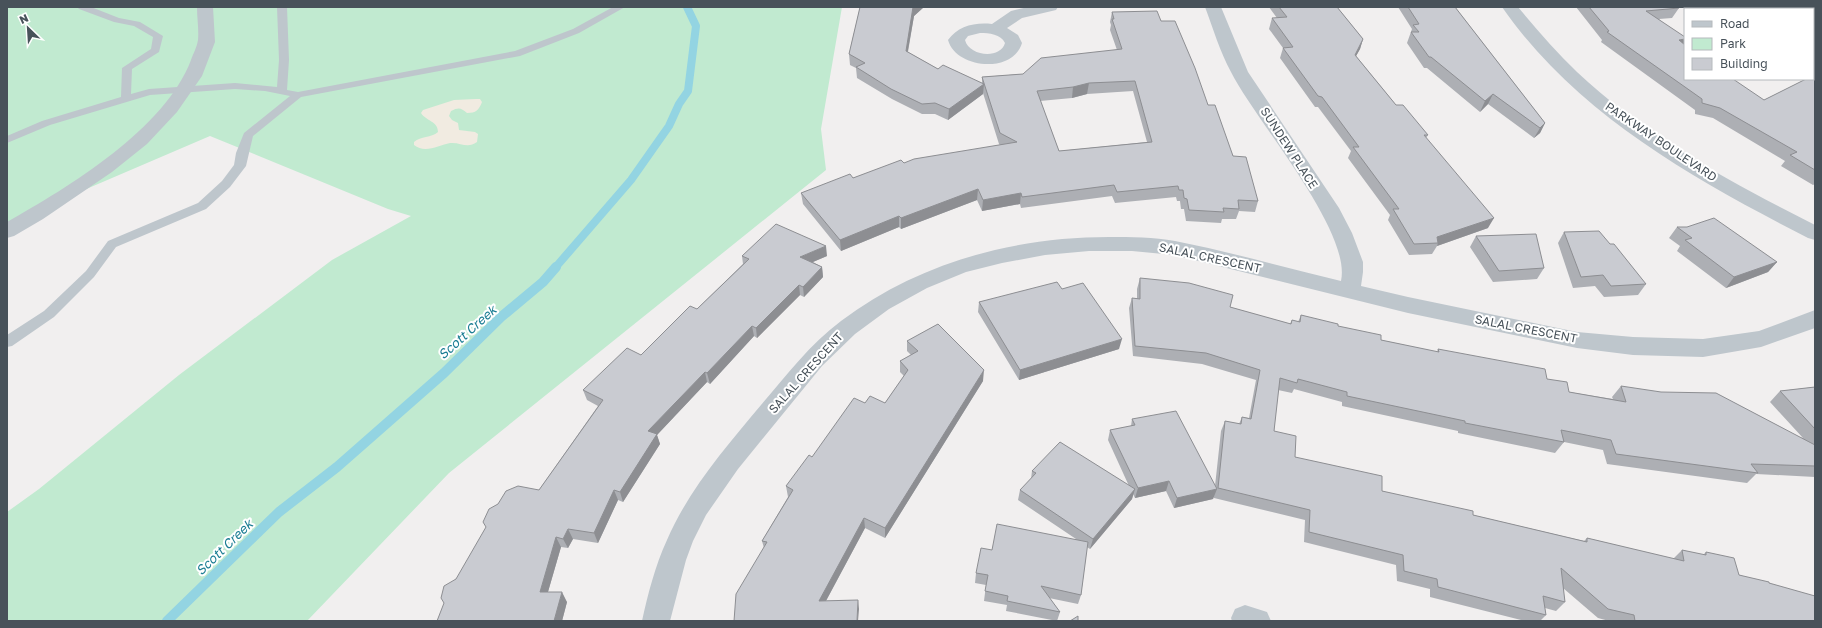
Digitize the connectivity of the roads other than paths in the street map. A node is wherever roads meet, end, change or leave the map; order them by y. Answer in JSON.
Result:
{"nodes":[{"id":1,"x":82,"y":7,"type":"edge"},
{"id":2,"x":205,"y":7,"type":"edge"},
{"id":3,"x":282,"y":7,"type":"edge"},
{"id":4,"x":620,"y":7,"type":"edge"},
{"id":5,"x":1050,"y":7,"type":"edge"},
{"id":6,"x":1213,"y":7,"type":"edge"},
{"id":7,"x":1510,"y":7,"type":"edge"},
{"id":8,"x":996,"y":29,"type":"dead end"},
{"id":9,"x":184,"y":89,"type":"junction"},
{"id":10,"x":282,"y":91,"type":"junction"},
{"id":11,"x":298,"y":95,"type":"junction"},
{"id":12,"x":126,"y":99,"type":"junction"},
{"id":13,"x":7,"y":140,"type":"edge"},
{"id":14,"x":7,"y":231,"type":"edge"},
{"id":15,"x":1815,"y":233,"type":"edge"},
{"id":16,"x":1349,"y":291,"type":"junction"},
{"id":17,"x":1815,"y":318,"type":"edge"},
{"id":18,"x":7,"y":342,"type":"edge"},
{"id":19,"x":656,"y":621,"type":"edge"}],
"edges":[{"from":1,"to":12,"type":"lane"},
{"from":2,"to":9,"type":"street"},
{"from":3,"to":10,"type":"lane"},
{"from":4,"to":11,"type":"lane"},
{"from":5,"to":8,"type":"street"},
{"from":6,"to":16,"type":"street","name":"SUNDEW PLACE"},
{"from":7,"to":15,"type":"street","name":"PARKWAY BOULEVARD"},
{"from":9,"to":10,"type":"lane"},
{"from":9,"to":12,"type":"lane"},
{"from":9,"to":14,"type":"street"},
{"from":10,"to":11,"type":"lane"},
{"from":11,"to":18,"type":"lane"},
{"from":12,"to":13,"type":"lane"},
{"from":16,"to":17,"type":"street","name":"SALAL CRESCENT"},
{"from":16,"to":19,"type":"street","name":"SALAL CRESCENT"}]}
